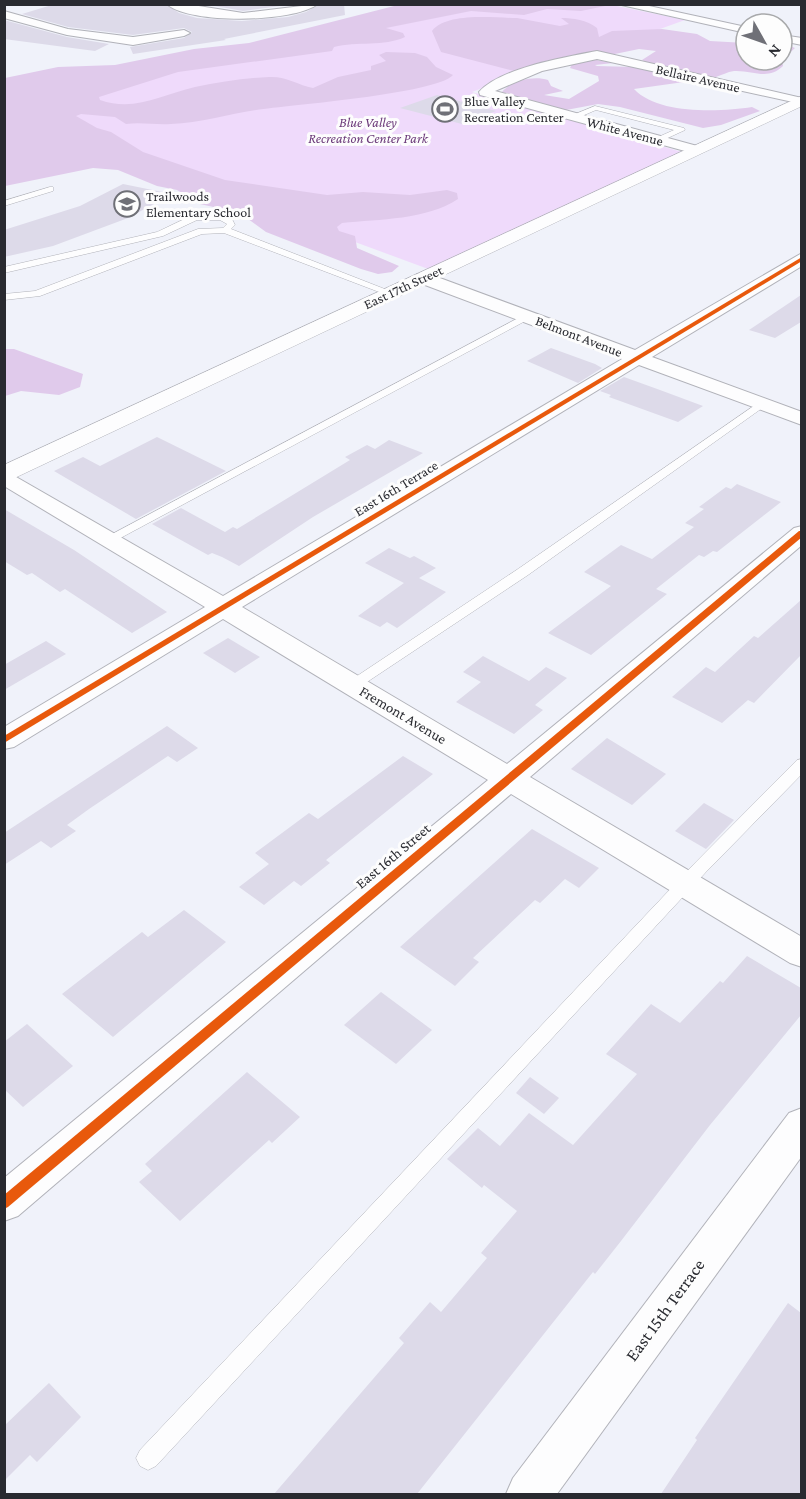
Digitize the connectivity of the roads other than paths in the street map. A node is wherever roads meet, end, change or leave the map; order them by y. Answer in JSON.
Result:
{"nodes":[{"id":1,"x":313,"y":4,"type":"edge"},
{"id":2,"x":622,"y":4,"type":"edge"},
{"id":3,"x":173,"y":5,"type":"edge"},
{"id":4,"x":4,"y":14,"type":"edge"},
{"id":5,"x":734,"y":27,"type":"edge"},
{"id":6,"x":184,"y":33,"type":"dead end"},
{"id":7,"x":485,"y":93,"type":"joint"},
{"id":8,"x":800,"y":101,"type":"edge"},
{"id":9,"x":572,"y":117,"type":"junction"},
{"id":10,"x":659,"y":140,"type":"junction"},
{"id":11,"x":696,"y":150,"type":"junction"},
{"id":12,"x":50,"y":189,"type":"dead end"},
{"id":13,"x":4,"y":204,"type":"edge"},
{"id":14,"x":171,"y":230,"type":"junction"},
{"id":15,"x":225,"y":230,"type":"junction"},
{"id":16,"x":186,"y":236,"type":"junction"},
{"id":17,"x":801,"y":258,"type":"edge"},
{"id":18,"x":4,"y":270,"type":"edge"},
{"id":19,"x":423,"y":278,"type":"junction"},
{"id":20,"x":390,"y":294,"type":"junction"},
{"id":21,"x":4,"y":297,"type":"edge"},
{"id":22,"x":526,"y":317,"type":"junction"},
{"id":23,"x":637,"y":358,"type":"junction"},
{"id":24,"x":761,"y":404,"type":"junction"},
{"id":25,"x":801,"y":419,"type":"edge"},
{"id":26,"x":4,"y":476,"type":"edge"},
{"id":27,"x":801,"y":533,"type":"edge"},
{"id":28,"x":110,"y":539,"type":"junction"},
{"id":29,"x":224,"y":608,"type":"junction"},
{"id":30,"x":353,"y":685,"type":"junction"},
{"id":31,"x":4,"y":740,"type":"edge"},
{"id":32,"x":801,"y":764,"type":"edge"},
{"id":33,"x":508,"y":778,"type":"junction"},
{"id":34,"x":685,"y":884,"type":"junction"},
{"id":35,"x":801,"y":954,"type":"edge"},
{"id":36,"x":801,"y":1125,"type":"edge"},
{"id":37,"x":4,"y":1203,"type":"edge"},
{"id":38,"x":148,"y":1458,"type":"dead end"},
{"id":39,"x":529,"y":1494,"type":"edge"}],
"edges":[{"from":1,"to":3,"type":"street"},
{"from":2,"to":5,"type":"street"},
{"from":4,"to":6,"type":"street"},
{"from":7,"to":8,"type":"street","name":"Bellaire Avenue"},
{"from":7,"to":9,"type":"street","name":"White Avenue"},
{"from":8,"to":11,"type":"street","name":"East 17th Street"},
{"from":9,"to":10,"type":"street","name":"White Avenue"},
{"from":9,"to":10,"type":"lane"},
{"from":10,"to":11,"type":"street","name":"White Avenue"},
{"from":11,"to":19,"type":"street","name":"East 17th Street"},
{"from":12,"to":13,"type":"lane"},
{"from":14,"to":15,"type":"lane"},
{"from":14,"to":16,"type":"lane"},
{"from":14,"to":18,"type":"lane"},
{"from":15,"to":16,"type":"lane"},
{"from":15,"to":20,"type":"lane"},
{"from":16,"to":21,"type":"lane"},
{"from":17,"to":23,"type":"street","name":"East 16th Terrace"},
{"from":19,"to":20,"type":"street","name":"East 17th Street"},
{"from":19,"to":22,"type":"street","name":"Belmont Avenue"},
{"from":20,"to":26,"type":"street","name":"East 17th Street"},
{"from":22,"to":23,"type":"street","name":"Belmont Avenue"},
{"from":22,"to":28,"type":"lane"},
{"from":23,"to":24,"type":"street","name":"Belmont Avenue"},
{"from":23,"to":29,"type":"street","name":"East 16th Terrace"},
{"from":24,"to":25,"type":"street","name":"Belmont Avenue"},
{"from":24,"to":30,"type":"lane"},
{"from":26,"to":28,"type":"street","name":"Fremont Avenue"},
{"from":27,"to":33,"type":"street","name":"East 16th Street"},
{"from":28,"to":29,"type":"street","name":"Fremont Avenue"},
{"from":29,"to":30,"type":"street","name":"Fremont Avenue"},
{"from":29,"to":31,"type":"street","name":"East 16th Terrace"},
{"from":30,"to":33,"type":"street","name":"Fremont Avenue"},
{"from":32,"to":34,"type":"lane"},
{"from":33,"to":34,"type":"street","name":"Fremont Avenue"},
{"from":33,"to":37,"type":"street","name":"East 16th Street"},
{"from":34,"to":35,"type":"street","name":"Fremont Avenue"},
{"from":34,"to":38,"type":"lane"},
{"from":36,"to":39,"type":"street","name":"East 15th Terrace"}]}
